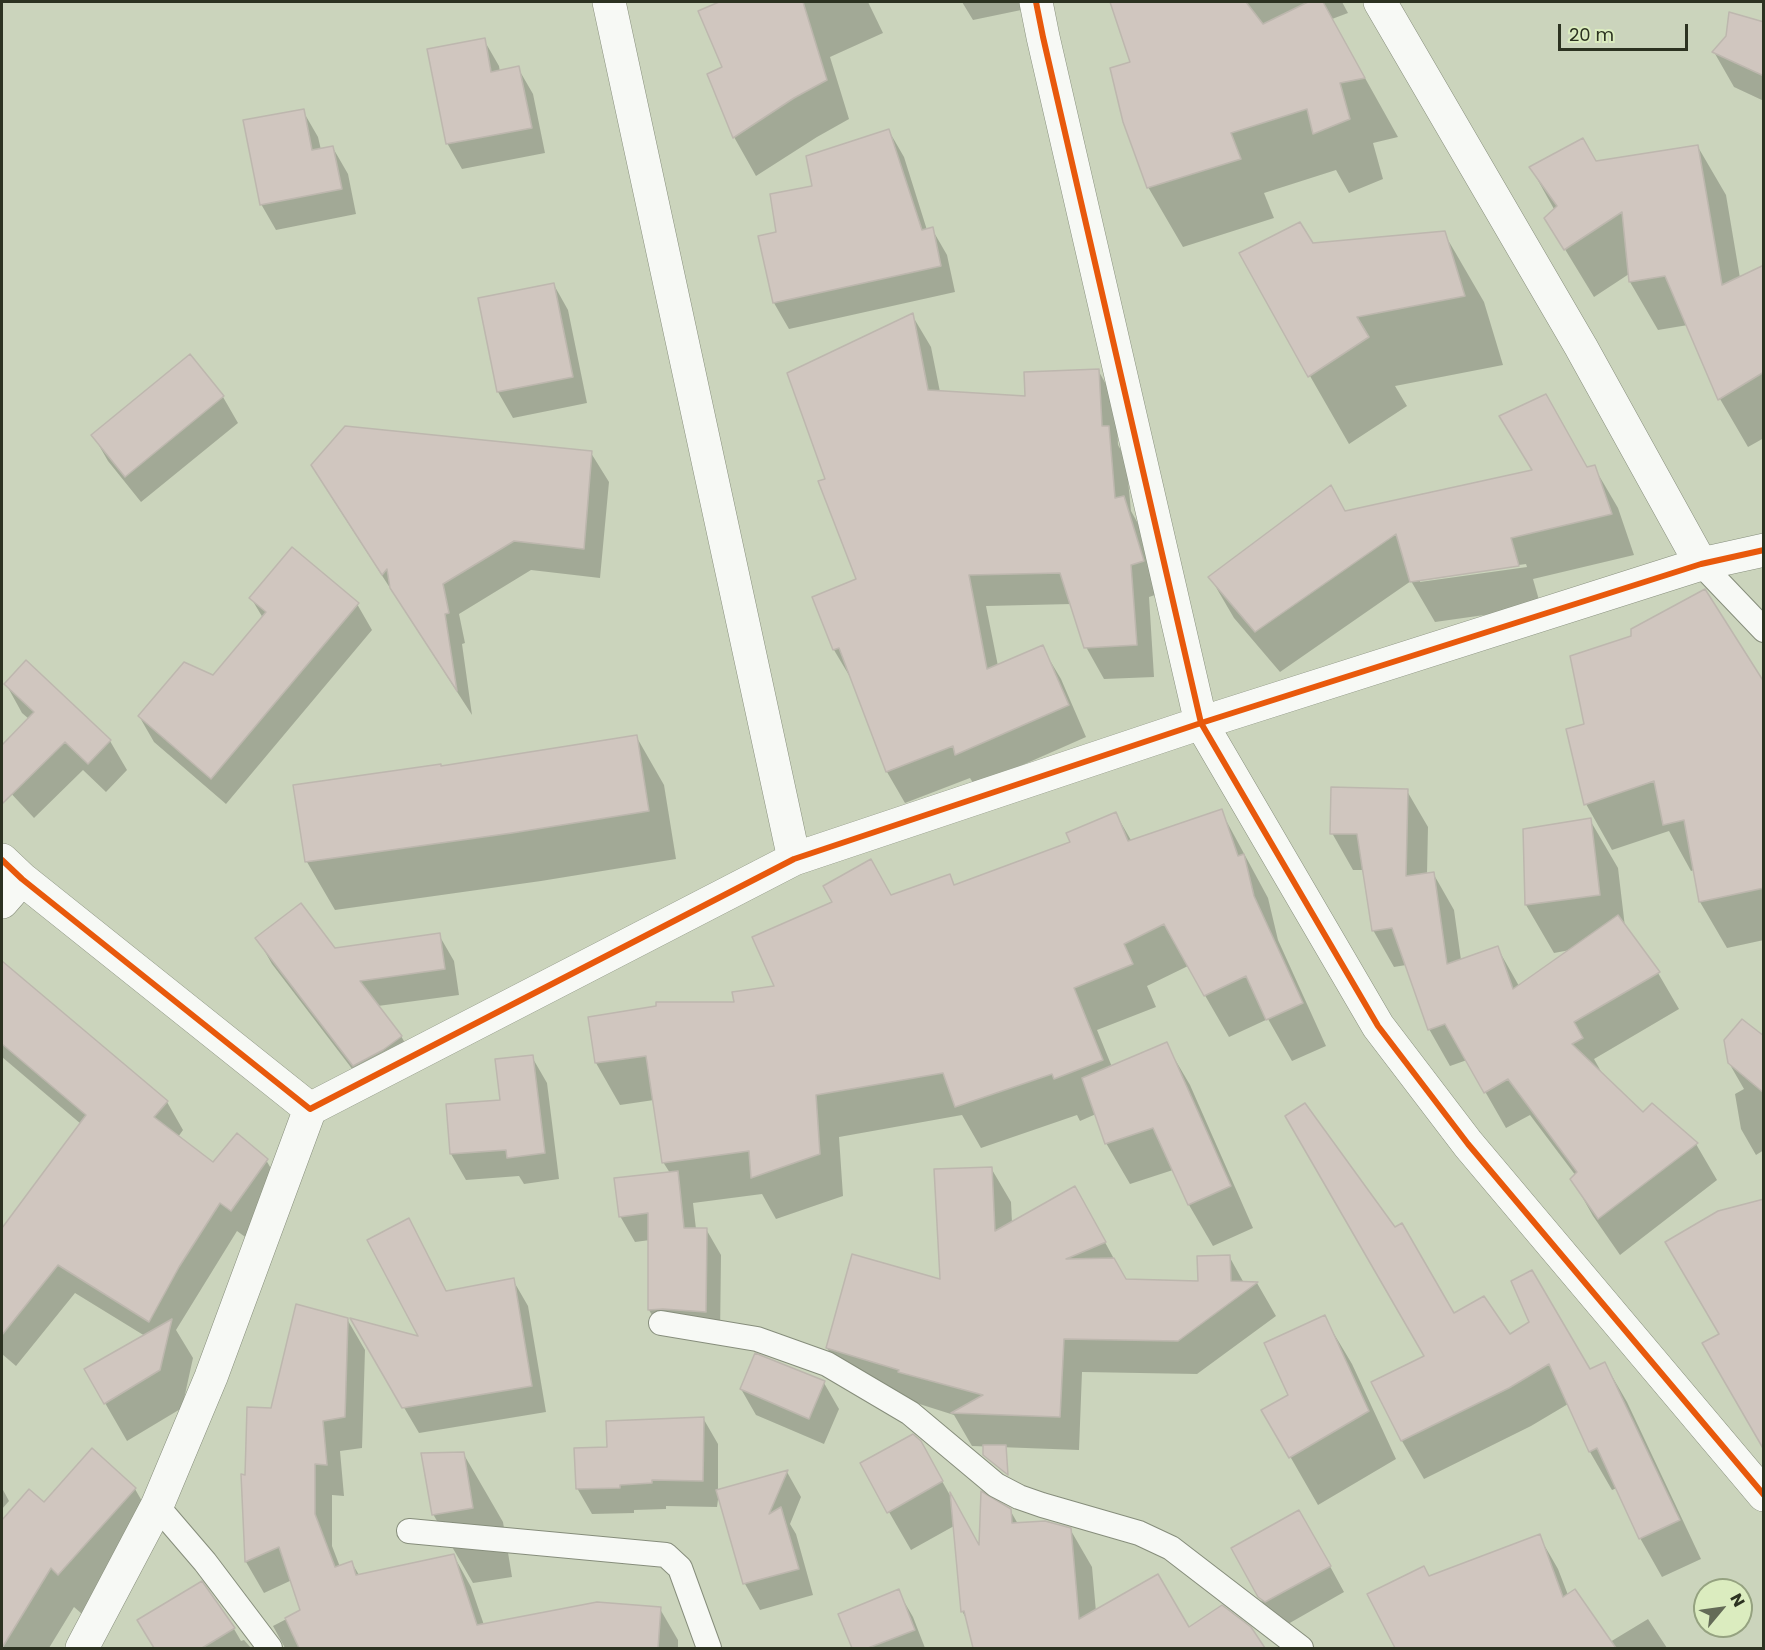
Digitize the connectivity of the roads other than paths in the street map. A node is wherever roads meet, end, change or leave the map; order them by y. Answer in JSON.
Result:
{"nodes":[{"id":1,"x":609,"y":2,"type":"edge"},
{"id":2,"x":1036,"y":2,"type":"edge"},
{"id":3,"x":1380,"y":2,"type":"edge"},
{"id":4,"x":1764,"y":550,"type":"edge"},
{"id":5,"x":1701,"y":564,"type":"junction"},
{"id":6,"x":1764,"y":630,"type":"edge"},
{"id":7,"x":1201,"y":723,"type":"junction"},
{"id":8,"x":794,"y":859,"type":"junction"},
{"id":9,"x":8,"y":880,"type":"edge"},
{"id":10,"x":310,"y":1109,"type":"junction"},
{"id":11,"x":661,"y":1323,"type":"dead end"},
{"id":12,"x":1764,"y":1495,"type":"edge"},
{"id":13,"x":157,"y":1506,"type":"junction"},
{"id":14,"x":409,"y":1532,"type":"dead end"},
{"id":15,"x":82,"y":1648,"type":"edge"},
{"id":16,"x":270,"y":1648,"type":"edge"},
{"id":17,"x":709,"y":1648,"type":"edge"},
{"id":18,"x":1301,"y":1648,"type":"edge"}],
"edges":[{"from":1,"to":8,"type":"street"},
{"from":2,"to":7,"type":"street"},
{"from":3,"to":5,"type":"street"},
{"from":4,"to":5,"type":"street"},
{"from":5,"to":6,"type":"lane"},
{"from":5,"to":7,"type":"street"},
{"from":7,"to":8,"type":"street"},
{"from":7,"to":12,"type":"street"},
{"from":8,"to":10,"type":"street"},
{"from":9,"to":10,"type":"street"},
{"from":10,"to":13,"type":"street"},
{"from":11,"to":18,"type":"lane"},
{"from":13,"to":15,"type":"street"},
{"from":13,"to":16,"type":"lane"},
{"from":14,"to":17,"type":"lane"}]}
